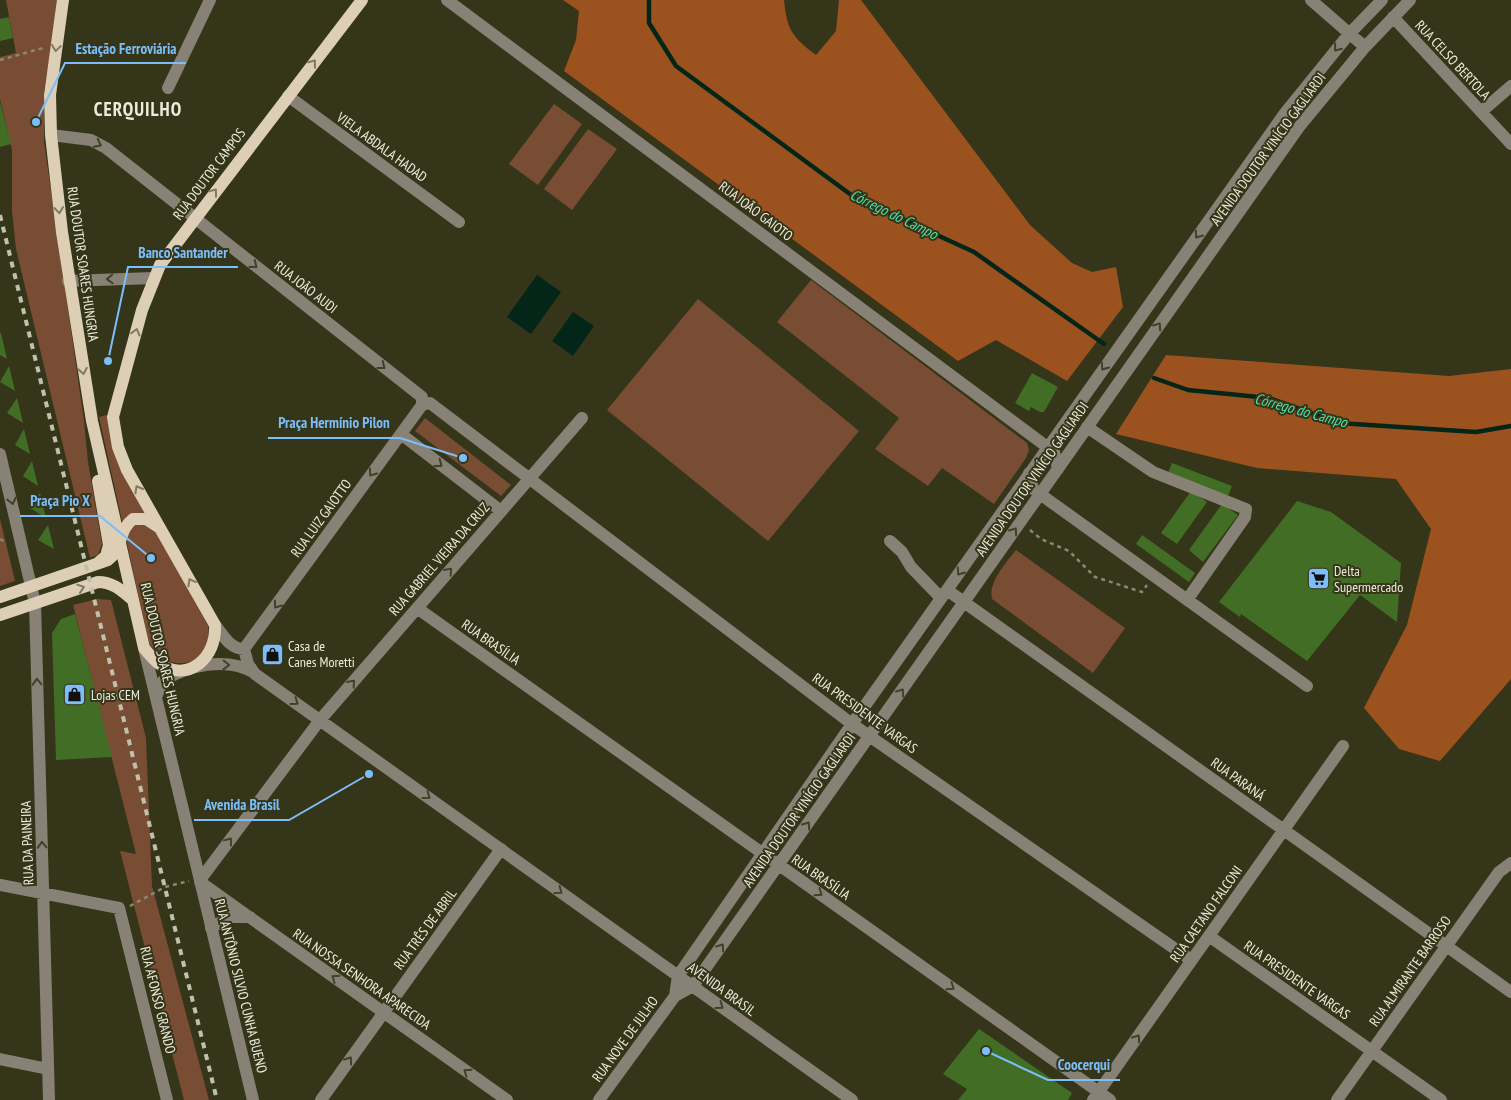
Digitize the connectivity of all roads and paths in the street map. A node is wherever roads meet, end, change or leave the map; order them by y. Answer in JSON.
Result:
{"nodes":[{"id":1,"x":63,"y":0,"type":"edge"},
{"id":2,"x":210,"y":0,"type":"edge"},
{"id":3,"x":362,"y":0,"type":"edge"},
{"id":4,"x":447,"y":0,"type":"edge"},
{"id":5,"x":1311,"y":0,"type":"edge"},
{"id":6,"x":1382,"y":0,"type":"edge"},
{"id":7,"x":1410,"y":0,"type":"edge"},
{"id":8,"x":1393,"y":18,"type":"junction"},
{"id":9,"x":1349,"y":34,"type":"junction"},
{"id":10,"x":57,"y":45,"type":"junction"},
{"id":11,"x":1365,"y":47,"type":"junction"},
{"id":12,"x":0,"y":60,"type":"edge"},
{"id":13,"x":1511,"y":86,"type":"edge"},
{"id":14,"x":168,"y":88,"type":"dead end"},
{"id":15,"x":288,"y":96,"type":"junction"},
{"id":16,"x":1481,"y":112,"type":"junction"},
{"id":17,"x":51,"y":134,"type":"junction"},
{"id":18,"x":1511,"y":144,"type":"edge"},
{"id":19,"x":194,"y":218,"type":"junction"},
{"id":20,"x":1210,"y":219,"type":"junction"},
{"id":21,"x":459,"y":222,"type":"dead end"},
{"id":22,"x":1226,"y":230,"type":"junction"},
{"id":23,"x":153,"y":278,"type":"junction"},
{"id":24,"x":68,"y":281,"type":"junction"},
{"id":25,"x":422,"y":405,"type":"junction"},
{"id":26,"x":582,"y":418,"type":"dead end"},
{"id":27,"x":92,"y":421,"type":"junction"},
{"id":28,"x":1087,"y":427,"type":"junction"},
{"id":29,"x":401,"y":434,"type":"junction"},
{"id":30,"x":1048,"y":447,"type":"junction"},
{"id":31,"x":0,"y":454,"type":"edge"},
{"id":32,"x":1058,"y":469,"type":"junction"},
{"id":33,"x":1030,"y":473,"type":"junction"},
{"id":34,"x":529,"y":479,"type":"junction"},
{"id":35,"x":1040,"y":494,"type":"junction"},
{"id":36,"x":501,"y":511,"type":"junction"},
{"id":37,"x":1021,"y":522,"type":"junction"},
{"id":38,"x":162,"y":529,"type":"junction"},
{"id":39,"x":120,"y":539,"type":"junction"},
{"id":40,"x":890,"y":541,"type":"dead end"},
{"id":41,"x":97,"y":564,"type":"junction"},
{"id":42,"x":1154,"y":576,"type":"junction"},
{"id":43,"x":31,"y":586,"type":"junction"},
{"id":44,"x":944,"y":594,"type":"junction"},
{"id":45,"x":0,"y":597,"type":"edge"},
{"id":46,"x":133,"y":600,"type":"junction"},
{"id":47,"x":1187,"y":600,"type":"junction"},
{"id":48,"x":964,"y":602,"type":"junction"},
{"id":49,"x":35,"y":603,"type":"junction"},
{"id":50,"x":417,"y":608,"type":"junction"},
{"id":51,"x":0,"y":615,"type":"edge"},
{"id":52,"x":215,"y":625,"type":"junction"},
{"id":53,"x":144,"y":648,"type":"junction"},
{"id":54,"x":244,"y":650,"type":"junction"},
{"id":55,"x":194,"y":667,"type":"junction"},
{"id":56,"x":255,"y":674,"type":"junction"},
{"id":57,"x":1307,"y":686,"type":"dead end"},
{"id":58,"x":156,"y":697,"type":"junction"},
{"id":59,"x":320,"y":720,"type":"junction"},
{"id":60,"x":852,"y":724,"type":"junction"},
{"id":61,"x":870,"y":736,"type":"junction"},
{"id":62,"x":1343,"y":746,"type":"dead end"},
{"id":63,"x":1284,"y":830,"type":"junction"},
{"id":64,"x":501,"y":849,"type":"junction"},
{"id":65,"x":762,"y":853,"type":"junction"},
{"id":66,"x":1511,"y":863,"type":"edge"},
{"id":67,"x":779,"y":865,"type":"junction"},
{"id":68,"x":200,"y":881,"type":"junction"},
{"id":69,"x":0,"y":885,"type":"edge"},
{"id":70,"x":43,"y":893,"type":"junction"},
{"id":71,"x":118,"y":908,"type":"junction"},
{"id":72,"x":250,"y":917,"type":"junction"},
{"id":73,"x":212,"y":928,"type":"junction"},
{"id":74,"x":1209,"y":936,"type":"junction"},
{"id":75,"x":1446,"y":946,"type":"junction"},
{"id":76,"x":1191,"y":960,"type":"junction"},
{"id":77,"x":678,"y":976,"type":"junction"},
{"id":78,"x":693,"y":986,"type":"junction"},
{"id":79,"x":1511,"y":992,"type":"edge"},
{"id":80,"x":674,"y":996,"type":"junction"},
{"id":81,"x":384,"y":1012,"type":"junction"},
{"id":82,"x":1372,"y":1051,"type":"junction"},
{"id":83,"x":0,"y":1060,"type":"edge"},
{"id":84,"x":48,"y":1069,"type":"junction"},
{"id":85,"x":1096,"y":1096,"type":"edge"},
{"id":86,"x":49,"y":1100,"type":"edge"},
{"id":87,"x":167,"y":1100,"type":"edge"},
{"id":88,"x":253,"y":1100,"type":"edge"},
{"id":89,"x":321,"y":1100,"type":"edge"},
{"id":90,"x":507,"y":1100,"type":"edge"},
{"id":91,"x":599,"y":1100,"type":"edge"},
{"id":92,"x":852,"y":1100,"type":"edge"},
{"id":93,"x":1110,"y":1100,"type":"edge"},
{"id":94,"x":1337,"y":1100,"type":"edge"},
{"id":95,"x":1441,"y":1100,"type":"edge"}],
"edges":[{"from":1,"to":10,"type":"main road","name":"RUA DOUTOR SOARES HUNGRIA"},
{"from":2,"to":14,"type":"street"},
{"from":15,"to":3,"type":"main road","name":"RUA DOUTOR CAMPOS","one_way":true},
{"from":4,"to":30,"type":"street","name":"RUA JOÃO GAIOTO"},
{"from":5,"to":9,"type":"street"},
{"from":6,"to":9,"type":"street","name":"AVENIDA DOUTOR VINÍCIO GAGLIARDI"},
{"from":7,"to":8,"type":"street","name":"AVENIDA DOUTOR VINÍCIO GAGLIARDI"},
{"from":8,"to":11,"type":"street","name":"AVENIDA DOUTOR VINÍCIO GAGLIARDI"},
{"from":8,"to":16,"type":"street","name":"RUA CELSO BERTOLA"},
{"from":9,"to":11,"type":"street"},
{"from":9,"to":20,"type":"street","name":"AVENIDA DOUTOR VINÍCIO GAGLIARDI","one_way":true},
{"from":10,"to":12,"type":"path"},
{"from":10,"to":17,"type":"main road","name":"RUA DOUTOR SOARES HUNGRIA","one_way":true},
{"from":11,"to":22,"type":"street","name":"AVENIDA DOUTOR VINÍCIO GAGLIARDI"},
{"from":13,"to":16,"type":"street"},
{"from":19,"to":15,"type":"main road","name":"RUA DOUTOR CAMPOS","one_way":true},
{"from":15,"to":21,"type":"street","name":"VIELA ABDALA HADAD"},
{"from":16,"to":18,"type":"street","name":"RUA CELSO BERTOLA"},
{"from":17,"to":19,"type":"street","name":"RUA JOÃO AUDI","one_way":true},
{"from":17,"to":24,"type":"main road","name":"RUA DOUTOR SOARES HUNGRIA","one_way":true},
{"from":19,"to":23,"type":"main road","name":"RUA DOUTOR CAMPOS"},
{"from":19,"to":25,"type":"street","name":"RUA JOÃO AUDI","one_way":true},
{"from":20,"to":22,"type":"street"},
{"from":20,"to":30,"type":"street","name":"AVENIDA DOUTOR VINÍCIO GAGLIARDI","one_way":true},
{"from":28,"to":22,"type":"street","name":"AVENIDA DOUTOR VINÍCIO GAGLIARDI","one_way":true},
{"from":23,"to":24,"type":"street","one_way":true},
{"from":38,"to":23,"type":"main road","name":"RUA DOUTOR CAMPOS","one_way":true},
{"from":24,"to":27,"type":"main road","name":"RUA DOUTOR SOARES HUNGRIA","one_way":true},
{"from":25,"to":29,"type":"street","name":"RUA LUIZ GAIOTTO"},
{"from":25,"to":34,"type":"street"},
{"from":26,"to":34,"type":"street","name":"RUA GABRIEL VIEIRA DA CRUZ"},
{"from":27,"to":39,"type":"main road","name":"RUA DOUTOR SOARES HUNGRIA"},
{"from":27,"to":41,"type":"main road"},
{"from":28,"to":32,"type":"street","name":"AVENIDA DOUTOR VINÍCIO GAGLIARDI"},
{"from":28,"to":47,"type":"street"},
{"from":29,"to":36,"type":"street","one_way":true},
{"from":29,"to":54,"type":"street","name":"RUA LUIZ GAIOTTO","one_way":true},
{"from":30,"to":32,"type":"street"},
{"from":30,"to":33,"type":"street","name":"AVENIDA DOUTOR VINÍCIO GAGLIARDI"},
{"from":31,"to":43,"type":"street","name":"RUA DA PAINEIRA","one_way":true},
{"from":32,"to":35,"type":"street","name":"AVENIDA DOUTOR VINÍCIO GAGLIARDI"},
{"from":33,"to":35,"type":"street"},
{"from":33,"to":44,"type":"street","name":"AVENIDA DOUTOR VINÍCIO GAGLIARDI","one_way":true},
{"from":34,"to":36,"type":"street","name":"RUA GABRIEL VIEIRA DA CRUZ"},
{"from":34,"to":60,"type":"street","name":"RUA PRESIDENTE VARGAS"},
{"from":35,"to":37,"type":"street","name":"AVENIDA DOUTOR VINÍCIO GAGLIARDI"},
{"from":35,"to":42,"type":"street"},
{"from":50,"to":36,"type":"street","name":"RUA GABRIEL VIEIRA DA CRUZ","one_way":true},
{"from":37,"to":42,"type":"path"},
{"from":48,"to":37,"type":"street","name":"AVENIDA DOUTOR VINÍCIO GAGLIARDI","one_way":true},
{"from":38,"to":39,"type":"main road"},
{"from":52,"to":38,"type":"main road","name":"RUA DOUTOR CAMPOS","one_way":true},
{"from":39,"to":41,"type":"main road"},
{"from":39,"to":46,"type":"main road","name":"RUA DOUTOR SOARES HUNGRIA"},
{"from":40,"to":44,"type":"street","name":"RUA PARANÁ"},
{"from":41,"to":43,"type":"main road"},
{"from":42,"to":47,"type":"street"},
{"from":43,"to":45,"type":"main road"},
{"from":43,"to":49,"type":"street","name":"RUA DA PAINEIRA"},
{"from":44,"to":48,"type":"street","name":"RUA PARANÁ"},
{"from":44,"to":60,"type":"street","name":"AVENIDA DOUTOR VINÍCIO GAGLIARDI"},
{"from":49,"to":46,"type":"main road","one_way":true},
{"from":46,"to":53,"type":"main road","name":"RUA DOUTOR SOARES HUNGRIA"},
{"from":47,"to":57,"type":"street"},
{"from":61,"to":48,"type":"street","name":"AVENIDA DOUTOR VINÍCIO GAGLIARDI","one_way":true},
{"from":48,"to":63,"type":"street","name":"RUA PARANÁ"},
{"from":49,"to":51,"type":"main road"},
{"from":70,"to":49,"type":"street","name":"RUA DA PAINEIRA","one_way":true},
{"from":59,"to":50,"type":"street","name":"RUA GABRIEL VIEIRA DA CRUZ","one_way":true},
{"from":50,"to":65,"type":"street","name":"RUA BRASÍLIA"},
{"from":52,"to":54,"type":"street"},
{"from":52,"to":55,"type":"main road"},
{"from":53,"to":55,"type":"main road"},
{"from":53,"to":58,"type":"street","name":"RUA DOUTOR SOARES HUNGRIA"},
{"from":54,"to":56,"type":"street","name":"AVENIDA BRASIL"},
{"from":55,"to":56,"type":"street","one_way":true},
{"from":55,"to":58,"type":"street"},
{"from":56,"to":59,"type":"street","name":"AVENIDA BRASIL","one_way":true},
{"from":58,"to":68,"type":"street","name":"RUA DOUTOR SOARES HUNGRIA"},
{"from":59,"to":64,"type":"street","name":"AVENIDA BRASIL","one_way":true},
{"from":68,"to":59,"type":"street","name":"RUA GABRIEL VIEIRA DA CRUZ","one_way":true},
{"from":60,"to":61,"type":"street","name":"RUA PRESIDENTE VARGAS"},
{"from":60,"to":65,"type":"street","name":"AVENIDA DOUTOR VINÍCIO GAGLIARDI"},
{"from":67,"to":61,"type":"street","name":"AVENIDA DOUTOR VINÍCIO GAGLIARDI","one_way":true},
{"from":61,"to":76,"type":"street","name":"RUA PRESIDENTE VARGAS"},
{"from":62,"to":63,"type":"street","name":"RUA CAETANO FALCONI"},
{"from":63,"to":74,"type":"street","name":"RUA CAETANO FALCONI"},
{"from":63,"to":75,"type":"street","name":"RUA PARANÁ"},
{"from":64,"to":77,"type":"street","name":"AVENIDA BRASIL","one_way":true},
{"from":64,"to":81,"type":"street","name":"RUA TRÊS DE ABRIL"},
{"from":65,"to":67,"type":"street","name":"RUA BRASÍLIA"},
{"from":65,"to":77,"type":"street","name":"AVENIDA DOUTOR VINÍCIO GAGLIARDI"},
{"from":66,"to":75,"type":"street","name":"RUA ALMIRANTE BARROSO"},
{"from":78,"to":67,"type":"street","name":"AVENIDA DOUTOR VINÍCIO GAGLIARDI","one_way":true},
{"from":67,"to":85,"type":"street","name":"RUA BRASÍLIA","one_way":true},
{"from":68,"to":71,"type":"path"},
{"from":68,"to":72,"type":"street","name":"RUA NOSSA SENHORA APARECIDA"},
{"from":68,"to":73,"type":"street","name":"RUA ANTÔNIO SILVIO CUNHA BUENO"},
{"from":69,"to":70,"type":"street"},
{"from":70,"to":71,"type":"street"},
{"from":70,"to":84,"type":"street","name":"RUA DA PAINEIRA"},
{"from":71,"to":87,"type":"street","name":"RUA AFONSO GRANDO"},
{"from":72,"to":73,"type":"street"},
{"from":81,"to":72,"type":"street","name":"RUA NOSSA SENHORA APARECIDA","one_way":true},
{"from":73,"to":88,"type":"street","name":"RUA ANTÔNIO SILVIO CUNHA BUENO"},
{"from":74,"to":76,"type":"street","name":"RUA CAETANO FALCONI"},
{"from":74,"to":82,"type":"street","name":"RUA PRESIDENTE VARGAS"},
{"from":75,"to":79,"type":"street","name":"RUA PARANÁ"},
{"from":75,"to":82,"type":"street","name":"RUA ALMIRANTE BARROSO"},
{"from":85,"to":76,"type":"street","name":"RUA CAETANO FALCONI","one_way":true},
{"from":77,"to":78,"type":"street","name":"AVENIDA BRASIL"},
{"from":77,"to":80,"type":"street","name":"RUA NOVE DE JULHO"},
{"from":78,"to":80,"type":"street","name":"RUA NOVE DE JULHO"},
{"from":78,"to":92,"type":"street","name":"AVENIDA BRASIL","one_way":true},
{"from":80,"to":91,"type":"street","name":"RUA NOVE DE JULHO"},
{"from":89,"to":81,"type":"street","name":"RUA TRÊS DE ABRIL","one_way":true},
{"from":90,"to":81,"type":"street","name":"RUA NOSSA SENHORA APARECIDA","one_way":true},
{"from":82,"to":94,"type":"street","name":"RUA ALMIRANTE BARROSO"},
{"from":82,"to":95,"type":"street","name":"RUA PRESIDENTE VARGAS"},
{"from":83,"to":84,"type":"street"},
{"from":84,"to":86,"type":"street","name":"RUA DA PAINEIRA"},
{"from":85,"to":93,"type":"street","name":"RUA BRASÍLIA"}]}
